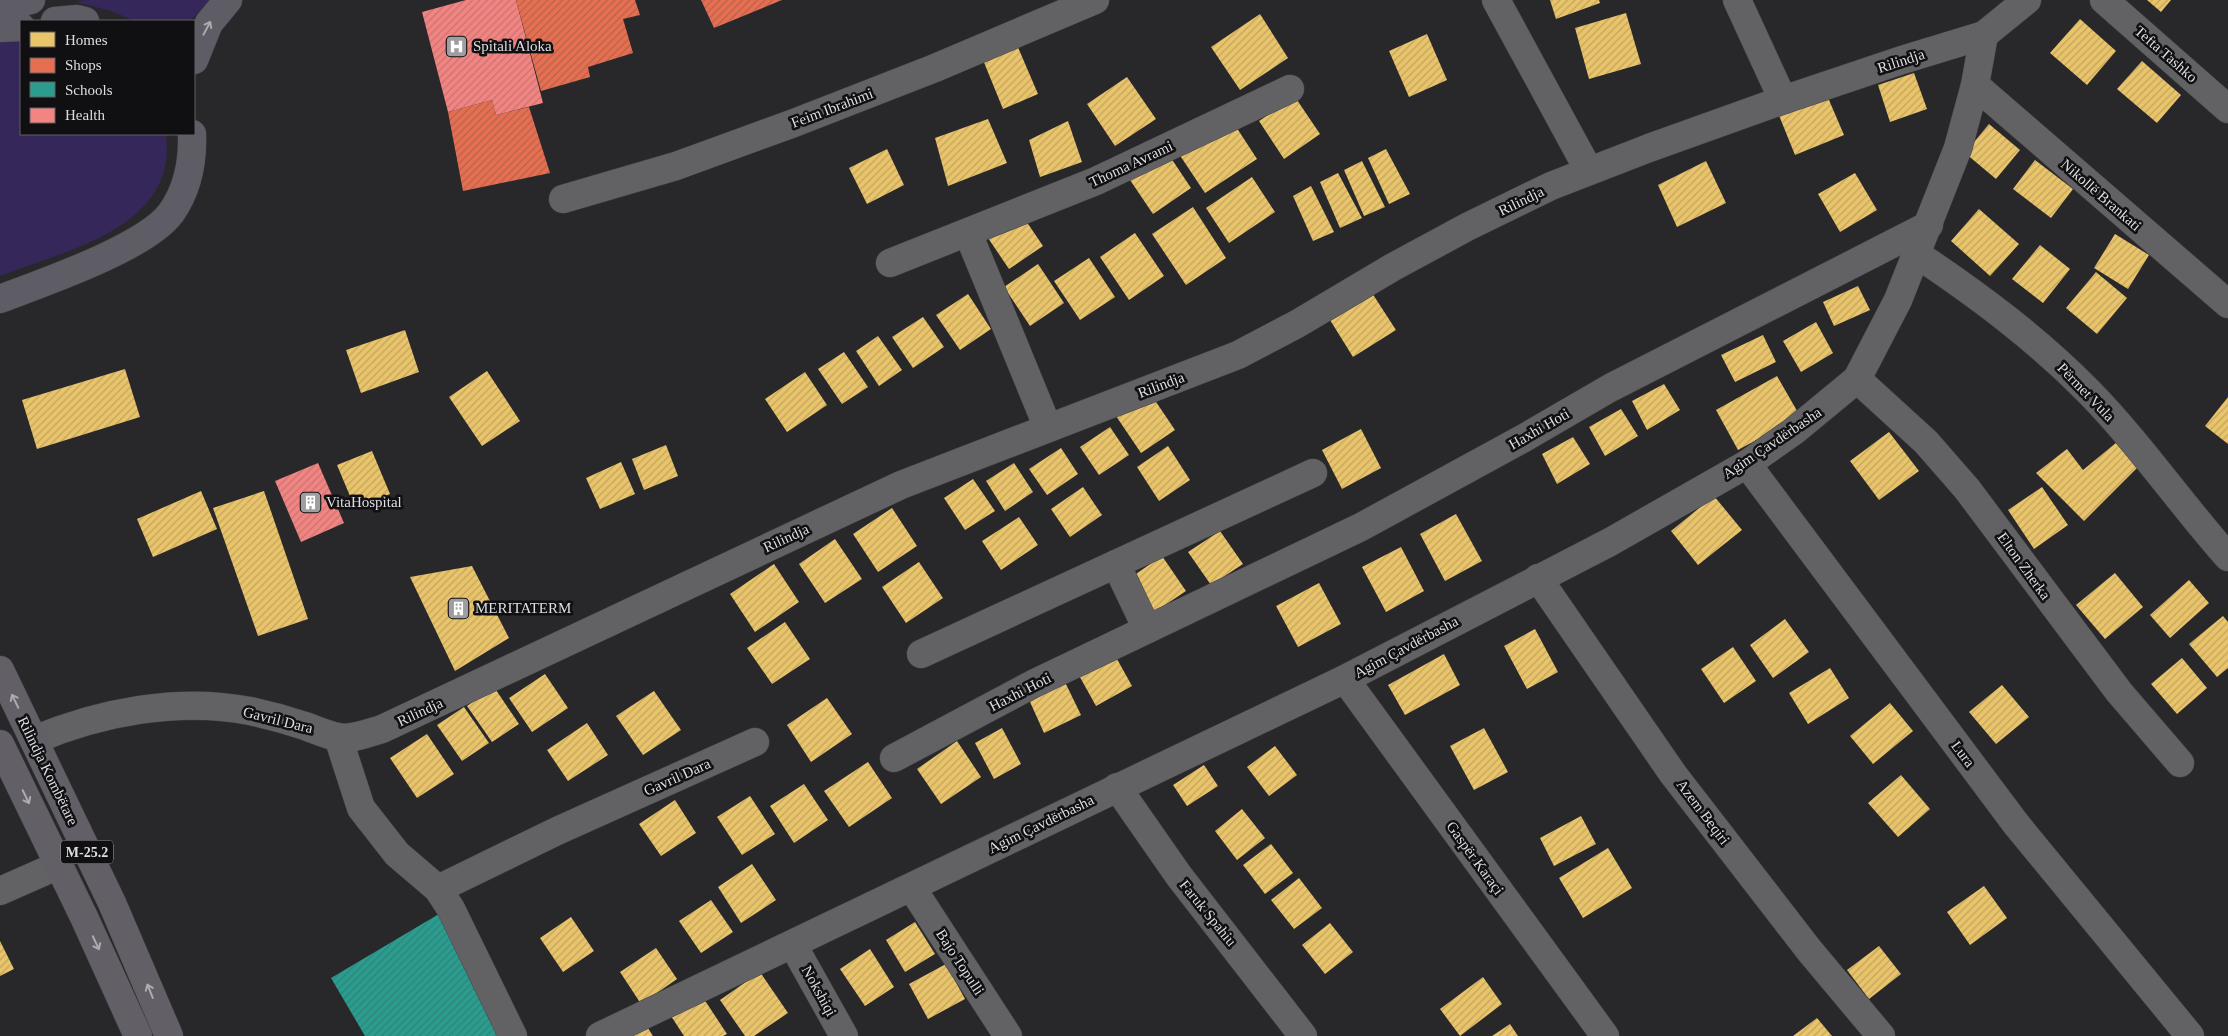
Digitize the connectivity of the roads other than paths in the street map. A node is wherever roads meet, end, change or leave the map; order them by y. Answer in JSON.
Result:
{"nodes":[{"id":1,"x":32,"y":0,"type":"edge"},
{"id":2,"x":228,"y":0,"type":"edge"},
{"id":3,"x":1094,"y":0,"type":"edge"},
{"id":4,"x":1496,"y":0,"type":"edge"},
{"id":5,"x":1737,"y":0,"type":"edge"},
{"id":6,"x":2026,"y":0,"type":"edge"},
{"id":7,"x":2104,"y":0,"type":"edge"},
{"id":8,"x":0,"y":8,"type":"edge"},
{"id":9,"x":62,"y":20,"type":"edge"},
{"id":10,"x":81,"y":20,"type":"edge"},
{"id":11,"x":20,"y":27,"type":"edge"},
{"id":12,"x":0,"y":28,"type":"edge"},
{"id":13,"x":1984,"y":35,"type":"junction"},
{"id":14,"x":195,"y":58,"type":"edge"},
{"id":15,"x":1975,"y":85,"type":"junction"},
{"id":16,"x":1290,"y":89,"type":"dead end"},
{"id":17,"x":1783,"y":100,"type":"junction"},
{"id":18,"x":2228,"y":109,"type":"edge"},
{"id":19,"x":192,"y":135,"type":"edge"},
{"id":20,"x":1589,"y":172,"type":"junction"},
{"id":21,"x":563,"y":199,"type":"dead end"},
{"id":22,"x":1929,"y":225,"type":"junction"},
{"id":23,"x":968,"y":234,"type":"junction"},
{"id":24,"x":1918,"y":255,"type":"junction"},
{"id":25,"x":890,"y":263,"type":"dead end"},
{"id":26,"x":0,"y":298,"type":"edge"},
{"id":27,"x":2228,"y":304,"type":"edge"},
{"id":28,"x":1857,"y":379,"type":"junction"},
{"id":29,"x":1048,"y":428,"type":"junction"},
{"id":30,"x":1748,"y":464,"type":"junction"},
{"id":31,"x":1313,"y":473,"type":"dead end"},
{"id":32,"x":2228,"y":557,"type":"edge"},
{"id":33,"x":1116,"y":564,"type":"junction"},
{"id":34,"x":1538,"y":578,"type":"junction"},
{"id":35,"x":1147,"y":629,"type":"junction"},
{"id":36,"x":921,"y":654,"type":"dead end"},
{"id":37,"x":0,"y":670,"type":"edge"},
{"id":38,"x":1345,"y":679,"type":"junction"},
{"id":39,"x":338,"y":737,"type":"junction"},
{"id":40,"x":34,"y":740,"type":"junction"},
{"id":41,"x":755,"y":742,"type":"dead end"},
{"id":42,"x":0,"y":744,"type":"edge"},
{"id":43,"x":894,"y":758,"type":"dead end"},
{"id":44,"x":2180,"y":763,"type":"dead end"},
{"id":45,"x":1116,"y":787,"type":"junction"},
{"id":46,"x":59,"y":865,"type":"junction"},
{"id":47,"x":912,"y":888,"type":"junction"},
{"id":48,"x":438,"y":889,"type":"junction"},
{"id":49,"x":0,"y":891,"type":"edge"},
{"id":50,"x":793,"y":945,"type":"junction"},
{"id":51,"x":137,"y":1036,"type":"edge"},
{"id":52,"x":169,"y":1036,"type":"edge"},
{"id":53,"x":513,"y":1036,"type":"edge"},
{"id":54,"x":600,"y":1036,"type":"edge"},
{"id":55,"x":844,"y":1036,"type":"edge"},
{"id":56,"x":1008,"y":1036,"type":"edge"},
{"id":57,"x":1303,"y":1036,"type":"edge"},
{"id":58,"x":1606,"y":1036,"type":"edge"},
{"id":59,"x":1881,"y":1036,"type":"edge"},
{"id":60,"x":2190,"y":1036,"type":"edge"}],
"edges":[{"from":1,"to":8,"type":"highway"},
{"from":14,"to":2,"type":"highway","one_way":true},
{"from":3,"to":21,"type":"street","name":"Feim Ibrahimi"},
{"from":4,"to":20,"type":"street"},
{"from":5,"to":17,"type":"street"},
{"from":6,"to":13,"type":"street"},
{"from":7,"to":18,"type":"street","name":"Tefta Tashko"},
{"from":9,"to":10,"type":"highway"},
{"from":11,"to":12,"type":"highway"},
{"from":13,"to":15,"type":"street","name":"Agim Çavdërbasha"},
{"from":13,"to":17,"type":"street","name":"Rilindja"},
{"from":15,"to":22,"type":"street","name":"Agim Çavdërbasha"},
{"from":15,"to":27,"type":"street","name":"Nikollë Brankati"},
{"from":16,"to":23,"type":"street","name":"Thoma Avrami"},
{"from":17,"to":20,"type":"street","name":"Rilindja"},
{"from":19,"to":26,"type":"highway"},
{"from":20,"to":29,"type":"street","name":"Rilindja"},
{"from":22,"to":24,"type":"street","name":"Agim Çavdërbasha"},
{"from":22,"to":35,"type":"street","name":"Haxhi Hoti"},
{"from":23,"to":25,"type":"street","name":"Thoma Avrami"},
{"from":23,"to":29,"type":"street"},
{"from":24,"to":28,"type":"street","name":"Agim Çavdërbasha"},
{"from":24,"to":32,"type":"street","name":"Përmet Vula"},
{"from":28,"to":30,"type":"street","name":"Agim Çavdërbasha"},
{"from":28,"to":44,"type":"street","name":"Elton Zherka"},
{"from":29,"to":39,"type":"street","name":"Rilindja"},
{"from":30,"to":34,"type":"street","name":"Agim Çavdërbasha"},
{"from":30,"to":60,"type":"street","name":"Lura"},
{"from":31,"to":33,"type":"street"},
{"from":33,"to":35,"type":"street"},
{"from":33,"to":36,"type":"street"},
{"from":34,"to":38,"type":"street","name":"Agim Çavdërbasha"},
{"from":34,"to":59,"type":"street","name":"Azem Beqiri"},
{"from":35,"to":43,"type":"street","name":"Haxhi Hoti"},
{"from":40,"to":37,"type":"main road","name":"Rilindja Kombëtare","number":"M-25.2","one_way":true},
{"from":38,"to":45,"type":"street","name":"Agim Çavdërbasha"},
{"from":38,"to":58,"type":"street","name":"Gaspër Karaçi"},
{"from":39,"to":40,"type":"street","name":"Gavril Dara"},
{"from":39,"to":48,"type":"street"},
{"from":52,"to":40,"type":"main road","name":"Rilindja Kombëtare","number":"M-25.2","one_way":true},
{"from":41,"to":48,"type":"street","name":"Gavril Dara"},
{"from":42,"to":46,"type":"main road","name":"Rilindja Kombëtare","number":"M-25.2","one_way":true},
{"from":45,"to":47,"type":"street","name":"Agim Çavdërbasha"},
{"from":45,"to":57,"type":"street","name":"Faruk Spahiu"},
{"from":46,"to":49,"type":"street"},
{"from":46,"to":51,"type":"main road","name":"Rilindja Kombëtare","number":"M-25.2","one_way":true},
{"from":47,"to":50,"type":"street","name":"Agim Çavdërbasha"},
{"from":47,"to":56,"type":"street","name":"Bajo Topulli"},
{"from":48,"to":53,"type":"street"},
{"from":50,"to":54,"type":"street","name":"Agim Çavdërbasha"},
{"from":50,"to":55,"type":"street","name":"Nokshiqi"}]}
